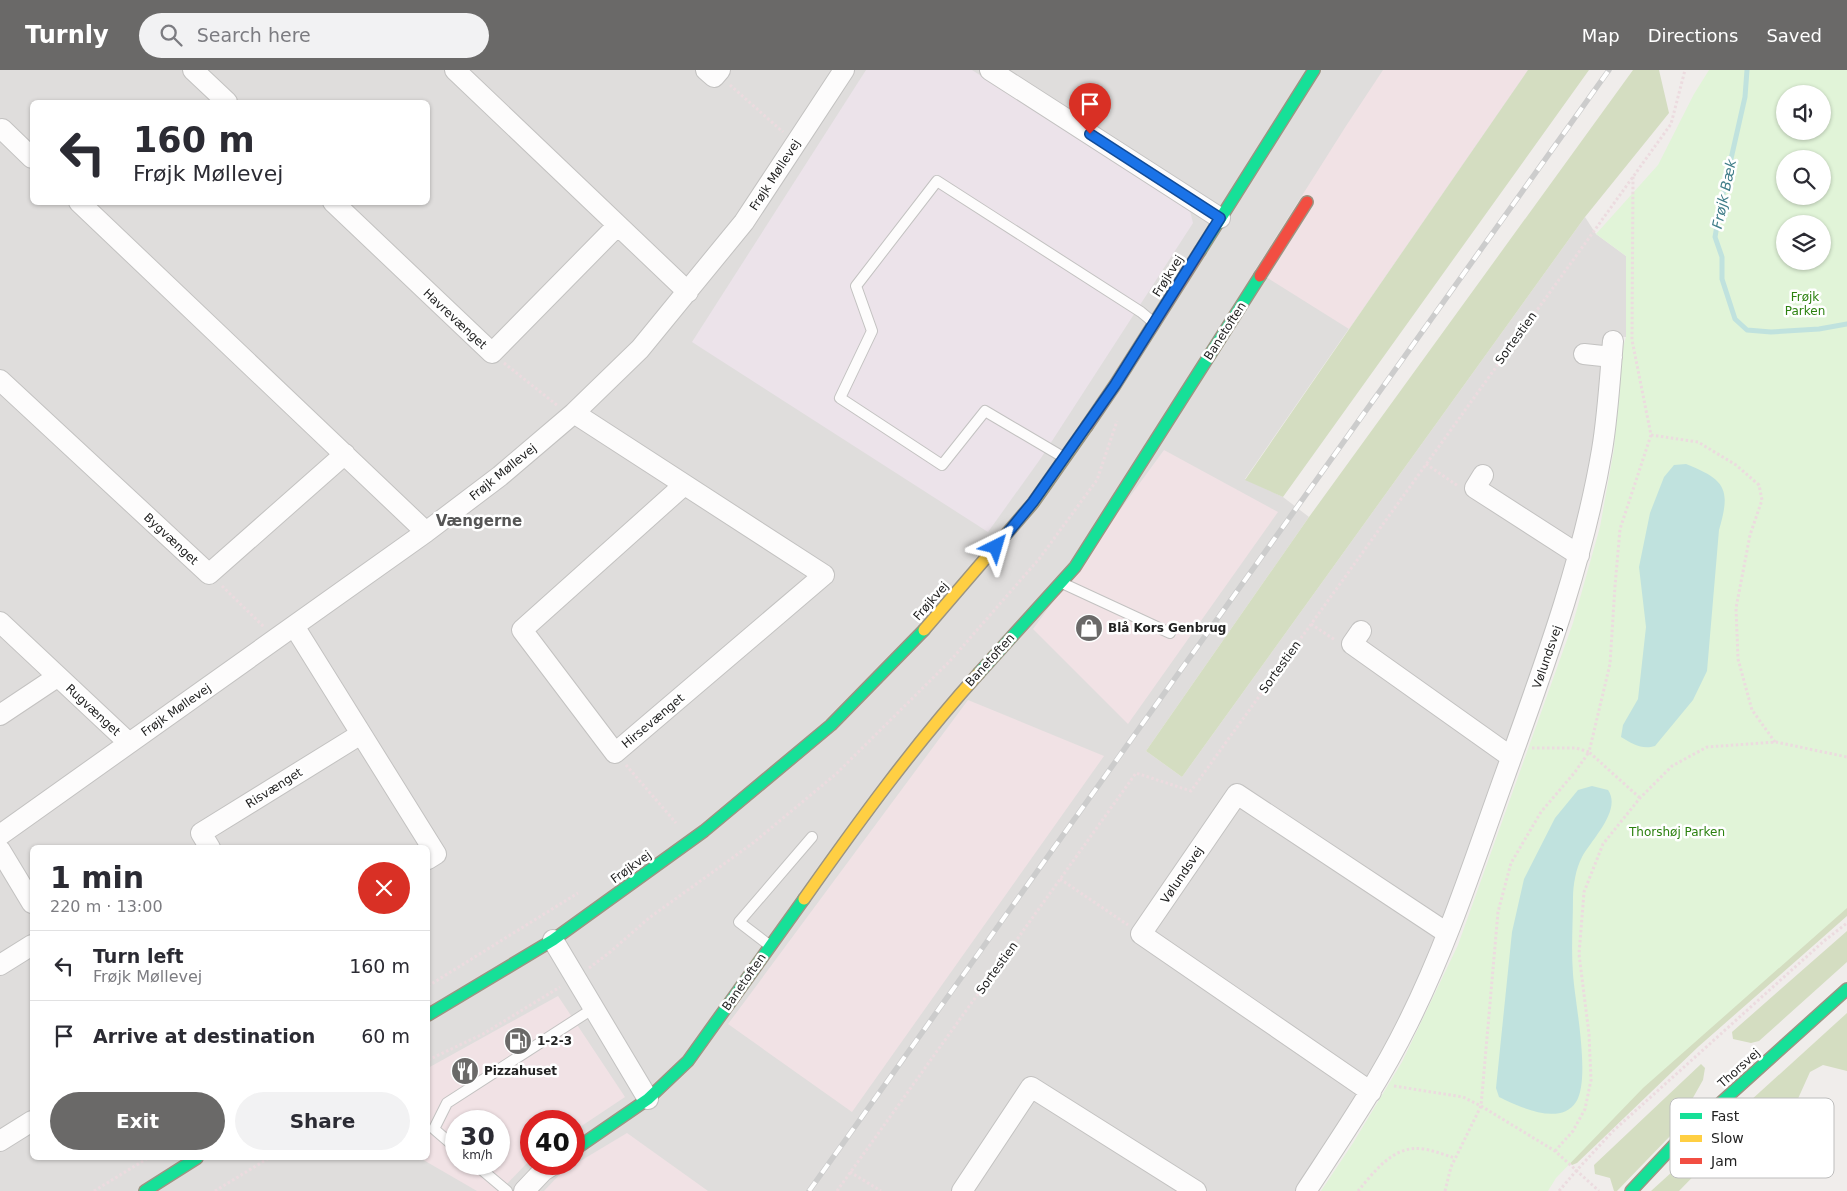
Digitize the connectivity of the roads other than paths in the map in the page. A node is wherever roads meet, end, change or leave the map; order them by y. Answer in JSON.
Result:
{"nodes":[{"id":1,"x":193,"y":70,"type":"edge"},
{"id":2,"x":455,"y":70,"type":"edge"},
{"id":3,"x":844,"y":70,"type":"edge"},
{"id":4,"x":990,"y":70,"type":"edge"},
{"id":5,"x":1314,"y":70,"type":"edge"},
{"id":6,"x":225,"y":100,"type":"edge"},
{"id":7,"x":0,"y":131,"type":"edge"},
{"id":8,"x":30,"y":156,"type":"edge"},
{"id":9,"x":1307,"y":202,"type":"dead end"},
{"id":10,"x":82,"y":205,"type":"edge"},
{"id":11,"x":336,"y":205,"type":"edge"},
{"id":12,"x":1220,"y":218,"type":"junction"},
{"id":13,"x":617,"y":226,"type":"junction"},
{"id":14,"x":688,"y":292,"type":"junction"},
{"id":15,"x":1154,"y":323,"type":"junction"},
{"id":16,"x":1584,"y":354,"type":"dead end"},
{"id":17,"x":0,"y":380,"type":"edge"},
{"id":18,"x":574,"y":413,"type":"junction"},
{"id":19,"x":345,"y":454,"type":"junction"},
{"id":20,"x":1064,"y":458,"type":"junction"},
{"id":21,"x":1479,"y":482,"type":"road end"},
{"id":22,"x":684,"y":485,"type":"junction"},
{"id":23,"x":426,"y":532,"type":"junction"},
{"id":24,"x":1578,"y":555,"type":"junction"},
{"id":25,"x":1061,"y":582,"type":"junction"},
{"id":26,"x":0,"y":622,"type":"edge"},
{"id":27,"x":294,"y":626,"type":"junction"},
{"id":28,"x":1170,"y":633,"type":"dead end"},
{"id":29,"x":1356,"y":638,"type":"road end"},
{"id":30,"x":57,"y":677,"type":"junction"},
{"id":31,"x":0,"y":715,"type":"edge"},
{"id":32,"x":361,"y":734,"type":"junction"},
{"id":33,"x":128,"y":744,"type":"junction"},
{"id":34,"x":1511,"y":757,"type":"junction"},
{"id":35,"x":0,"y":835,"type":"edge"},
{"id":36,"x":812,"y":837,"type":"dead end"},
{"id":37,"x":208,"y":845,"type":"edge"},
{"id":38,"x":0,"y":850,"type":"edge"},
{"id":39,"x":430,"y":858,"type":"edge"},
{"id":40,"x":30,"y":900,"type":"edge"},
{"id":41,"x":1448,"y":934,"type":"junction"},
{"id":42,"x":553,"y":940,"type":"junction"},
{"id":43,"x":30,"y":946,"type":"edge"},
{"id":44,"x":770,"y":946,"type":"junction"},
{"id":45,"x":0,"y":965,"type":"edge"},
{"id":46,"x":1847,"y":989,"type":"edge"},
{"id":47,"x":594,"y":1008,"type":"junction"},
{"id":48,"x":430,"y":1013,"type":"edge"},
{"id":49,"x":1373,"y":1088,"type":"junction"},
{"id":50,"x":1726,"y":1098,"type":"edge"},
{"id":51,"x":648,"y":1099,"type":"junction"},
{"id":52,"x":30,"y":1122,"type":"edge"},
{"id":53,"x":445,"y":1138,"type":"edge"},
{"id":54,"x":0,"y":1141,"type":"edge"},
{"id":55,"x":585,"y":1142,"type":"edge"},
{"id":56,"x":1670,"y":1149,"type":"edge"},
{"id":57,"x":193,"y":1160,"type":"edge"},
{"id":58,"x":488,"y":1175,"type":"edge"},
{"id":59,"x":539,"y":1175,"type":"edge"},
{"id":60,"x":145,"y":1191,"type":"edge"},
{"id":61,"x":507,"y":1191,"type":"edge"},
{"id":62,"x":524,"y":1191,"type":"edge"},
{"id":63,"x":962,"y":1191,"type":"edge"},
{"id":64,"x":1196,"y":1191,"type":"edge"},
{"id":65,"x":1306,"y":1191,"type":"edge"},
{"id":66,"x":1630,"y":1191,"type":"edge"}],
"edges":[{"from":1,"to":6,"type":"street"},
{"from":2,"to":13,"type":"street"},
{"from":3,"to":14,"type":"street","name":"Frøjk Møllevej"},
{"from":4,"to":12,"type":"street"},
{"from":5,"to":12,"type":"street","name":"Frøjkvej"},
{"from":7,"to":8,"type":"street"},
{"from":9,"to":25,"type":"street","name":"Banetoften"},
{"from":10,"to":19,"type":"street"},
{"from":11,"to":13,"type":"street","name":"Havrevænget"},
{"from":12,"to":15,"type":"street","name":"Frøjkvej"},
{"from":13,"to":14,"type":"street"},
{"from":14,"to":18,"type":"street","name":"Frøjk Møllevej"},
{"from":15,"to":20,"type":"street","name":"Frøjkvej"},
{"from":15,"to":20,"type":"lane"},
{"from":16,"to":24,"type":"street","name":"Vølundsvej"},
{"from":17,"to":19,"type":"street","name":"Bygvænget"},
{"from":18,"to":22,"type":"street","name":"Hirsevænget"},
{"from":18,"to":23,"type":"street","name":"Frøjk Møllevej"},
{"from":19,"to":23,"type":"street"},
{"from":20,"to":42,"type":"street","name":"Frøjkvej"},
{"from":21,"to":24,"type":"street"},
{"from":22,"to":22,"type":"street","name":"Hirsevænget"},
{"from":23,"to":27,"type":"street","name":"Frøjk Møllevej"},
{"from":24,"to":34,"type":"street","name":"Vølundsvej"},
{"from":25,"to":28,"type":"lane"},
{"from":25,"to":44,"type":"street","name":"Banetoften"},
{"from":26,"to":30,"type":"street","name":"Rugvænget"},
{"from":27,"to":32,"type":"street"},
{"from":27,"to":33,"type":"street","name":"Frøjk Møllevej"},
{"from":29,"to":34,"type":"street"},
{"from":30,"to":31,"type":"street","name":"Rugvænget"},
{"from":30,"to":33,"type":"street","name":"Rugvænget"},
{"from":32,"to":37,"type":"street","name":"Risvænget"},
{"from":32,"to":39,"type":"street"},
{"from":33,"to":35,"type":"street","name":"Frøjk Møllevej"},
{"from":34,"to":41,"type":"street","name":"Vølundsvej"},
{"from":36,"to":44,"type":"lane"},
{"from":38,"to":40,"type":"street"},
{"from":41,"to":49,"type":"street","name":"Vølundsvej"},
{"from":41,"to":49,"type":"street","name":"Vølundsvej"},
{"from":42,"to":47,"type":"street"},
{"from":42,"to":48,"type":"street","name":"Frøjkvej"},
{"from":43,"to":45,"type":"street"},
{"from":44,"to":51,"type":"street","name":"Banetoften"},
{"from":46,"to":50,"type":"street","name":"Thorsvej"},
{"from":47,"to":51,"type":"street"},
{"from":47,"to":53,"type":"lane"},
{"from":49,"to":65,"type":"street","name":"Vølundsvej"},
{"from":51,"to":55,"type":"street","name":"Banetoften"},
{"from":52,"to":54,"type":"street"},
{"from":56,"to":66,"type":"street","name":"Thorsvej"},
{"from":57,"to":60,"type":"street"},
{"from":58,"to":61,"type":"lane"},
{"from":59,"to":62,"type":"street"},
{"from":63,"to":64,"type":"street"}]}
